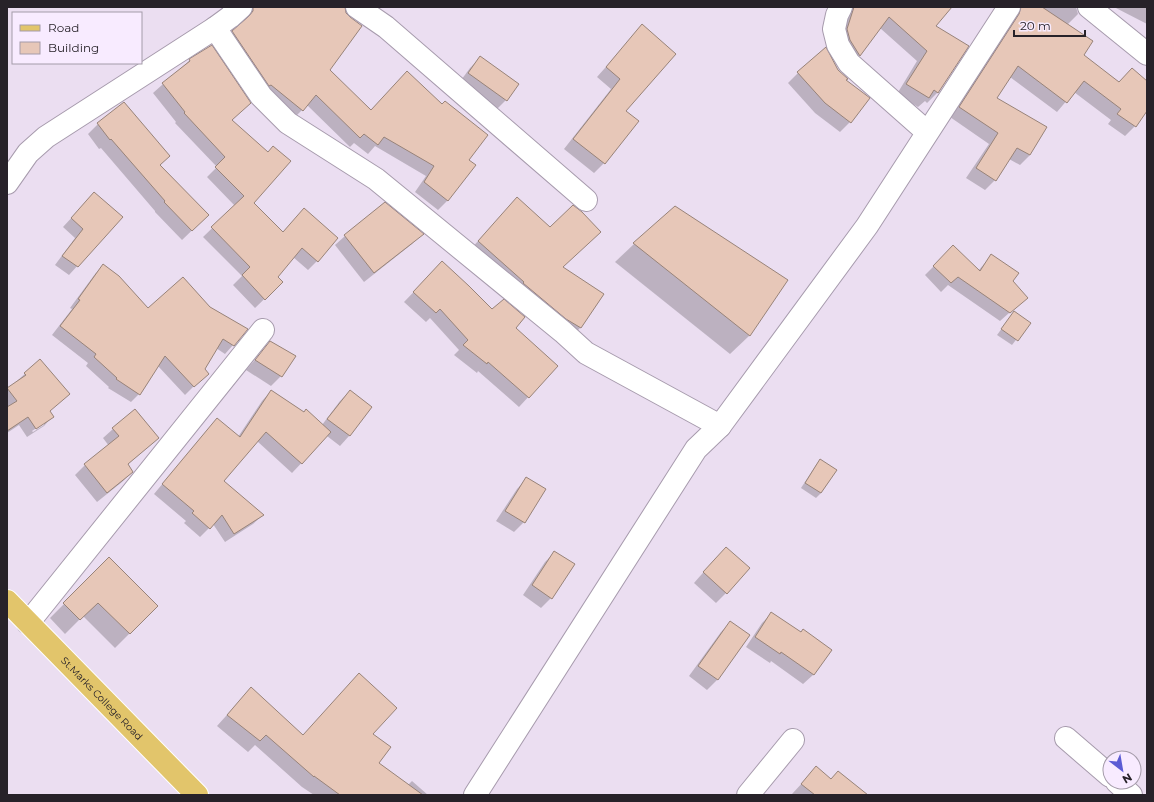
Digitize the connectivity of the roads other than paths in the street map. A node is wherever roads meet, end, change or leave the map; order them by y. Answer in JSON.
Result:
{"nodes":[{"id":1,"x":241,"y":7,"type":"edge"},
{"id":2,"x":358,"y":7,"type":"edge"},
{"id":3,"x":841,"y":7,"type":"edge"},
{"id":4,"x":1009,"y":7,"type":"edge"},
{"id":5,"x":1089,"y":7,"type":"edge"},
{"id":6,"x":215,"y":28,"type":"junction"},
{"id":7,"x":1147,"y":54,"type":"edge"},
{"id":8,"x":927,"y":132,"type":"junction"},
{"id":9,"x":7,"y":183,"type":"edge"},
{"id":10,"x":586,"y":200,"type":"dead end"},
{"id":11,"x":263,"y":330,"type":"dead end"},
{"id":12,"x":720,"y":426,"type":"junction"},
{"id":13,"x":7,"y":601,"type":"edge"},
{"id":14,"x":28,"y":622,"type":"junction"},
{"id":15,"x":1066,"y":738,"type":"dead end"},
{"id":16,"x":793,"y":740,"type":"dead end"},
{"id":17,"x":1102,"y":769,"type":"edge"},
{"id":18,"x":197,"y":795,"type":"edge"},
{"id":19,"x":474,"y":795,"type":"edge"},
{"id":20,"x":748,"y":795,"type":"edge"}],
"edges":[{"from":1,"to":6,"type":"street"},
{"from":2,"to":10,"type":"street"},
{"from":3,"to":8,"type":"street"},
{"from":4,"to":8,"type":"street"},
{"from":5,"to":7,"type":"street"},
{"from":6,"to":9,"type":"street"},
{"from":6,"to":12,"type":"street"},
{"from":8,"to":12,"type":"street"},
{"from":11,"to":14,"type":"street"},
{"from":12,"to":19,"type":"street"},
{"from":13,"to":14,"type":"main road","name":"St.Marks College Road"},
{"from":14,"to":18,"type":"main road","name":"St.Marks College Road"},
{"from":15,"to":17,"type":"street"},
{"from":16,"to":20,"type":"street"}]}
